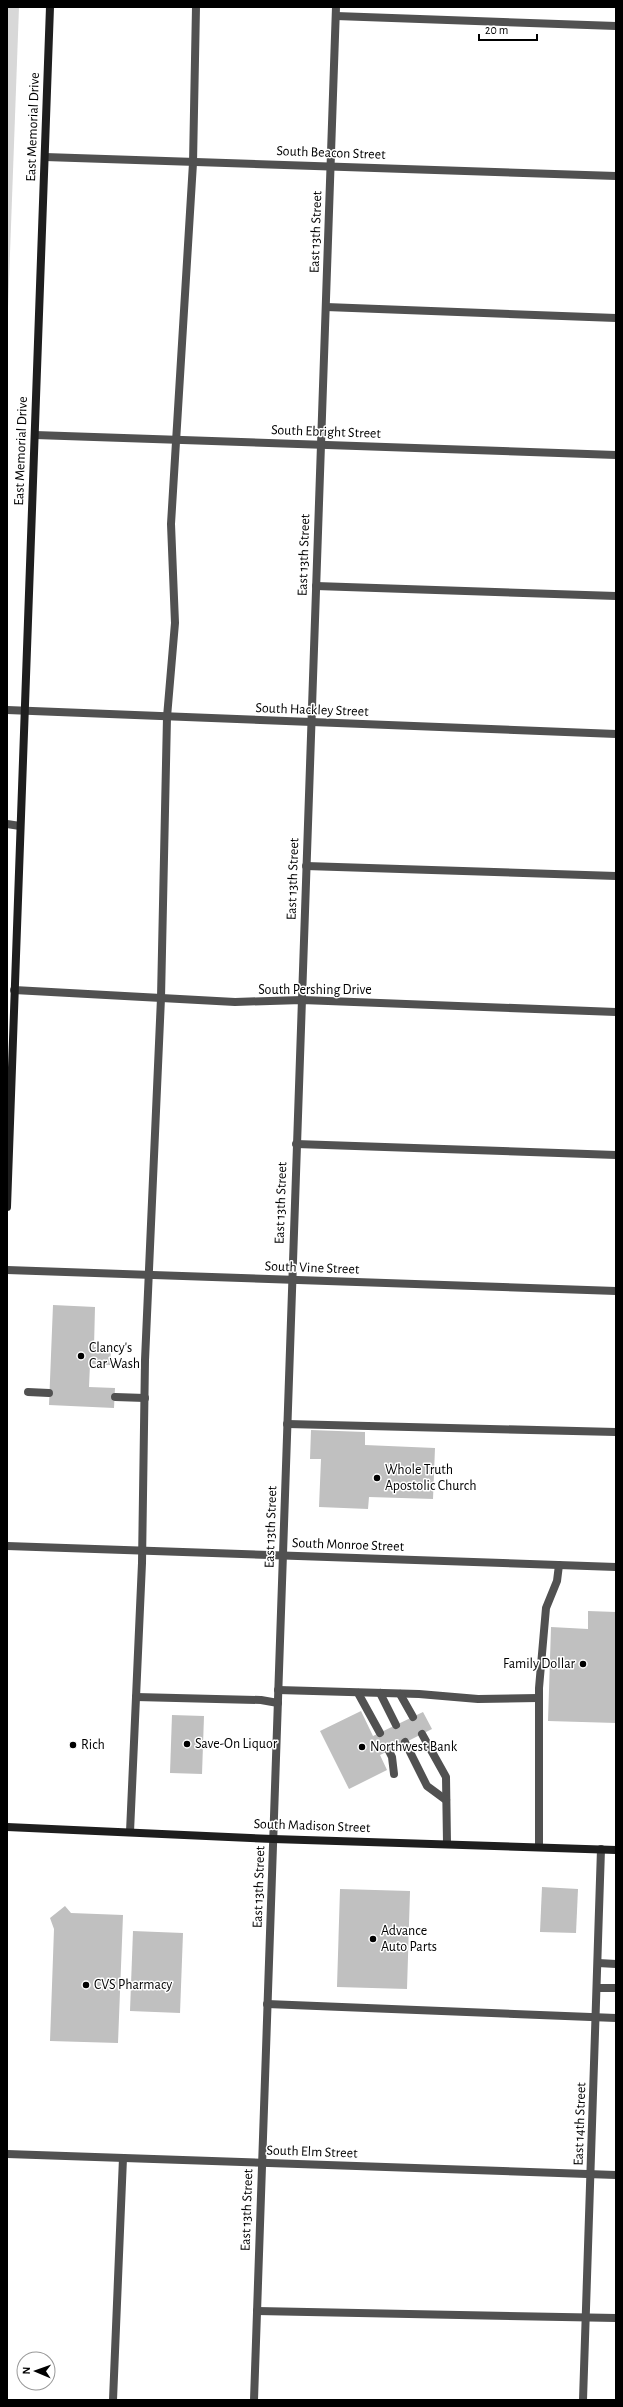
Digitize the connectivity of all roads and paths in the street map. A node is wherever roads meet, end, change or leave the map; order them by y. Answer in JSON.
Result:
{"nodes":[{"id":1,"x":50,"y":7,"type":"edge"},
{"id":2,"x":196,"y":7,"type":"edge"},
{"id":3,"x":336,"y":7,"type":"edge"},
{"id":4,"x":336,"y":16,"type":"junction"},
{"id":5,"x":616,"y":26,"type":"edge"},
{"id":6,"x":45,"y":157,"type":"junction"},
{"id":7,"x":193,"y":162,"type":"junction"},
{"id":8,"x":331,"y":166,"type":"junction"},
{"id":9,"x":616,"y":176,"type":"edge"},
{"id":10,"x":326,"y":307,"type":"junction"},
{"id":11,"x":616,"y":318,"type":"edge"},
{"id":12,"x":35,"y":435,"type":"junction"},
{"id":13,"x":177,"y":440,"type":"junction"},
{"id":14,"x":321,"y":445,"type":"junction"},
{"id":15,"x":616,"y":455,"type":"edge"},
{"id":16,"x":316,"y":586,"type":"junction"},
{"id":17,"x":616,"y":596,"type":"edge"},
{"id":18,"x":7,"y":710,"type":"edge"},
{"id":19,"x":24,"y":711,"type":"junction"},
{"id":20,"x":168,"y":717,"type":"junction"},
{"id":21,"x":311,"y":723,"type":"junction"},
{"id":22,"x":616,"y":734,"type":"edge"},
{"id":23,"x":7,"y":824,"type":"edge"},
{"id":24,"x":20,"y":826,"type":"junction"},
{"id":25,"x":306,"y":866,"type":"junction"},
{"id":26,"x":616,"y":876,"type":"edge"},
{"id":27,"x":14,"y":990,"type":"junction"},
{"id":28,"x":161,"y":998,"type":"junction"},
{"id":29,"x":302,"y":1000,"type":"junction"},
{"id":30,"x":616,"y":1012,"type":"edge"},
{"id":31,"x":296,"y":1144,"type":"junction"},
{"id":32,"x":616,"y":1155,"type":"edge"},
{"id":33,"x":7,"y":1207,"type":"edge"},
{"id":34,"x":7,"y":1270,"type":"edge"},
{"id":35,"x":150,"y":1275,"type":"junction"},
{"id":36,"x":291,"y":1280,"type":"junction"},
{"id":37,"x":616,"y":1291,"type":"edge"},
{"id":38,"x":28,"y":1392,"type":"dead end"},
{"id":39,"x":49,"y":1393,"type":"dead end"},
{"id":40,"x":114,"y":1396,"type":"dead end"},
{"id":41,"x":145,"y":1398,"type":"junction"},
{"id":42,"x":287,"y":1424,"type":"junction"},
{"id":43,"x":616,"y":1432,"type":"edge"},
{"id":44,"x":7,"y":1546,"type":"edge"},
{"id":45,"x":142,"y":1551,"type":"junction"},
{"id":46,"x":283,"y":1556,"type":"junction"},
{"id":47,"x":559,"y":1565,"type":"junction"},
{"id":48,"x":616,"y":1567,"type":"edge"},
{"id":49,"x":278,"y":1690,"type":"junction"},
{"id":50,"x":358,"y":1692,"type":"junction"},
{"id":51,"x":380,"y":1693,"type":"junction"},
{"id":52,"x":400,"y":1694,"type":"junction"},
{"id":53,"x":136,"y":1697,"type":"junction"},
{"id":54,"x":538,"y":1698,"type":"junction"},
{"id":55,"x":278,"y":1703,"type":"junction"},
{"id":56,"x":413,"y":1717,"type":"dead end"},
{"id":57,"x":396,"y":1725,"type":"dead end"},
{"id":58,"x":380,"y":1733,"type":"dead end"},
{"id":59,"x":422,"y":1734,"type":"dead end"},
{"id":60,"x":405,"y":1742,"type":"dead end"},
{"id":61,"x":389,"y":1751,"type":"dead end"},
{"id":62,"x":394,"y":1774,"type":"dead end"},
{"id":63,"x":446,"y":1800,"type":"junction"},
{"id":64,"x":7,"y":1826,"type":"edge"},
{"id":65,"x":130,"y":1832,"type":"junction"},
{"id":66,"x":274,"y":1838,"type":"junction"},
{"id":67,"x":447,"y":1843,"type":"junction"},
{"id":68,"x":539,"y":1847,"type":"junction"},
{"id":69,"x":601,"y":1849,"type":"junction"},
{"id":70,"x":616,"y":1850,"type":"edge"},
{"id":71,"x":598,"y":1963,"type":"junction"},
{"id":72,"x":616,"y":1964,"type":"edge"},
{"id":73,"x":597,"y":1988,"type":"junction"},
{"id":74,"x":616,"y":1988,"type":"edge"},
{"id":75,"x":267,"y":2004,"type":"junction"},
{"id":76,"x":596,"y":2017,"type":"junction"},
{"id":77,"x":616,"y":2018,"type":"edge"},
{"id":78,"x":7,"y":2154,"type":"edge"},
{"id":79,"x":123,"y":2158,"type":"junction"},
{"id":80,"x":261,"y":2163,"type":"junction"},
{"id":81,"x":591,"y":2174,"type":"junction"},
{"id":82,"x":616,"y":2175,"type":"edge"},
{"id":83,"x":257,"y":2311,"type":"junction"},
{"id":84,"x":586,"y":2317,"type":"junction"},
{"id":85,"x":616,"y":2318,"type":"edge"},
{"id":86,"x":113,"y":2400,"type":"edge"},
{"id":87,"x":254,"y":2400,"type":"edge"},
{"id":88,"x":583,"y":2400,"type":"edge"}],
"edges":[{"from":1,"to":6,"type":"main road","name":"East Memorial Drive"},
{"from":2,"to":7,"type":"street"},
{"from":3,"to":4,"type":"street","name":"East 13th Street"},
{"from":4,"to":5,"type":"street"},
{"from":4,"to":8,"type":"street","name":"East 13th Street"},
{"from":6,"to":7,"type":"street","name":"South Beacon Street"},
{"from":6,"to":12,"type":"main road","name":"East Memorial Drive"},
{"from":7,"to":8,"type":"street","name":"South Beacon Street"},
{"from":7,"to":13,"type":"street"},
{"from":8,"to":9,"type":"street","name":"South Beacon Street"},
{"from":8,"to":10,"type":"street","name":"East 13th Street"},
{"from":10,"to":11,"type":"street"},
{"from":10,"to":14,"type":"street","name":"East 13th Street"},
{"from":12,"to":13,"type":"street","name":"South Ebright Street"},
{"from":12,"to":19,"type":"main road","name":"East Memorial Drive"},
{"from":13,"to":14,"type":"street","name":"South Ebright Street"},
{"from":13,"to":20,"type":"street"},
{"from":14,"to":15,"type":"street","name":"South Ebright Street"},
{"from":14,"to":16,"type":"street","name":"East 13th Street"},
{"from":16,"to":17,"type":"street"},
{"from":16,"to":21,"type":"street","name":"East 13th Street"},
{"from":18,"to":19,"type":"street","name":"South Hackley Street"},
{"from":19,"to":20,"type":"street","name":"South Hackley Street"},
{"from":19,"to":24,"type":"main road","name":"East Memorial Drive"},
{"from":20,"to":21,"type":"street","name":"South Hackley Street"},
{"from":20,"to":28,"type":"street"},
{"from":21,"to":22,"type":"street","name":"South Hackley Street"},
{"from":21,"to":25,"type":"street","name":"East 13th Street"},
{"from":23,"to":24,"type":"street"},
{"from":24,"to":27,"type":"main road","name":"East Memorial Drive"},
{"from":25,"to":26,"type":"street"},
{"from":25,"to":29,"type":"street","name":"East 13th Street"},
{"from":27,"to":28,"type":"street","name":"South Pershing Drive"},
{"from":27,"to":33,"type":"main road","name":"East Memorial Drive"},
{"from":28,"to":29,"type":"street","name":"South Pershing Drive"},
{"from":28,"to":35,"type":"street"},
{"from":29,"to":30,"type":"street","name":"South Pershing Drive"},
{"from":29,"to":31,"type":"street","name":"East 13th Street"},
{"from":31,"to":32,"type":"street"},
{"from":31,"to":36,"type":"street","name":"East 13th Street"},
{"from":34,"to":35,"type":"street","name":"South Vine Street"},
{"from":35,"to":36,"type":"street","name":"South Vine Street"},
{"from":35,"to":41,"type":"street"},
{"from":36,"to":37,"type":"street","name":"South Vine Street"},
{"from":36,"to":42,"type":"street","name":"East 13th Street"},
{"from":38,"to":39,"type":"street"},
{"from":40,"to":41,"type":"street"},
{"from":41,"to":45,"type":"street"},
{"from":42,"to":43,"type":"street"},
{"from":42,"to":46,"type":"street","name":"East 13th Street"},
{"from":44,"to":45,"type":"street","name":"South Monroe Street"},
{"from":45,"to":46,"type":"street","name":"South Monroe Street"},
{"from":45,"to":53,"type":"street"},
{"from":46,"to":47,"type":"street","name":"South Monroe Street"},
{"from":46,"to":49,"type":"street","name":"East 13th Street"},
{"from":47,"to":48,"type":"street","name":"South Monroe Street"},
{"from":47,"to":54,"type":"street"},
{"from":49,"to":50,"type":"street"},
{"from":49,"to":55,"type":"street","name":"East 13th Street"},
{"from":50,"to":51,"type":"street"},
{"from":50,"to":58,"type":"street"},
{"from":51,"to":52,"type":"street"},
{"from":51,"to":57,"type":"street"},
{"from":52,"to":54,"type":"street"},
{"from":52,"to":56,"type":"street"},
{"from":53,"to":55,"type":"street"},
{"from":53,"to":65,"type":"street"},
{"from":54,"to":68,"type":"street"},
{"from":55,"to":66,"type":"street","name":"East 13th Street"},
{"from":59,"to":63,"type":"street"},
{"from":60,"to":63,"type":"street"},
{"from":61,"to":62,"type":"street"},
{"from":63,"to":67,"type":"street"},
{"from":64,"to":65,"type":"main road","name":"South Madison Street"},
{"from":65,"to":66,"type":"main road","name":"South Madison Street"},
{"from":66,"to":67,"type":"main road","name":"South Madison Street"},
{"from":66,"to":75,"type":"street","name":"East 13th Street"},
{"from":67,"to":68,"type":"main road","name":"South Madison Street"},
{"from":68,"to":69,"type":"main road","name":"South Madison Street"},
{"from":69,"to":70,"type":"main road","name":"South Madison Street"},
{"from":69,"to":71,"type":"street","name":"East 14th Street"},
{"from":71,"to":72,"type":"street"},
{"from":71,"to":73,"type":"street","name":"East 14th Street"},
{"from":73,"to":74,"type":"street"},
{"from":73,"to":76,"type":"street","name":"East 14th Street"},
{"from":75,"to":76,"type":"street"},
{"from":75,"to":80,"type":"street","name":"East 13th Street"},
{"from":76,"to":77,"type":"street"},
{"from":76,"to":81,"type":"street","name":"East 14th Street"},
{"from":78,"to":79,"type":"street","name":"South Elm Street"},
{"from":79,"to":80,"type":"street","name":"South Elm Street"},
{"from":79,"to":86,"type":"street"},
{"from":80,"to":81,"type":"street","name":"South Elm Street"},
{"from":80,"to":83,"type":"street","name":"East 13th Street"},
{"from":81,"to":82,"type":"street","name":"South Elm Street"},
{"from":81,"to":84,"type":"street","name":"East 14th Street"},
{"from":83,"to":84,"type":"street"},
{"from":83,"to":87,"type":"street","name":"East 13th Street"},
{"from":84,"to":85,"type":"street"},
{"from":84,"to":88,"type":"street","name":"East 14th Street"}]}
